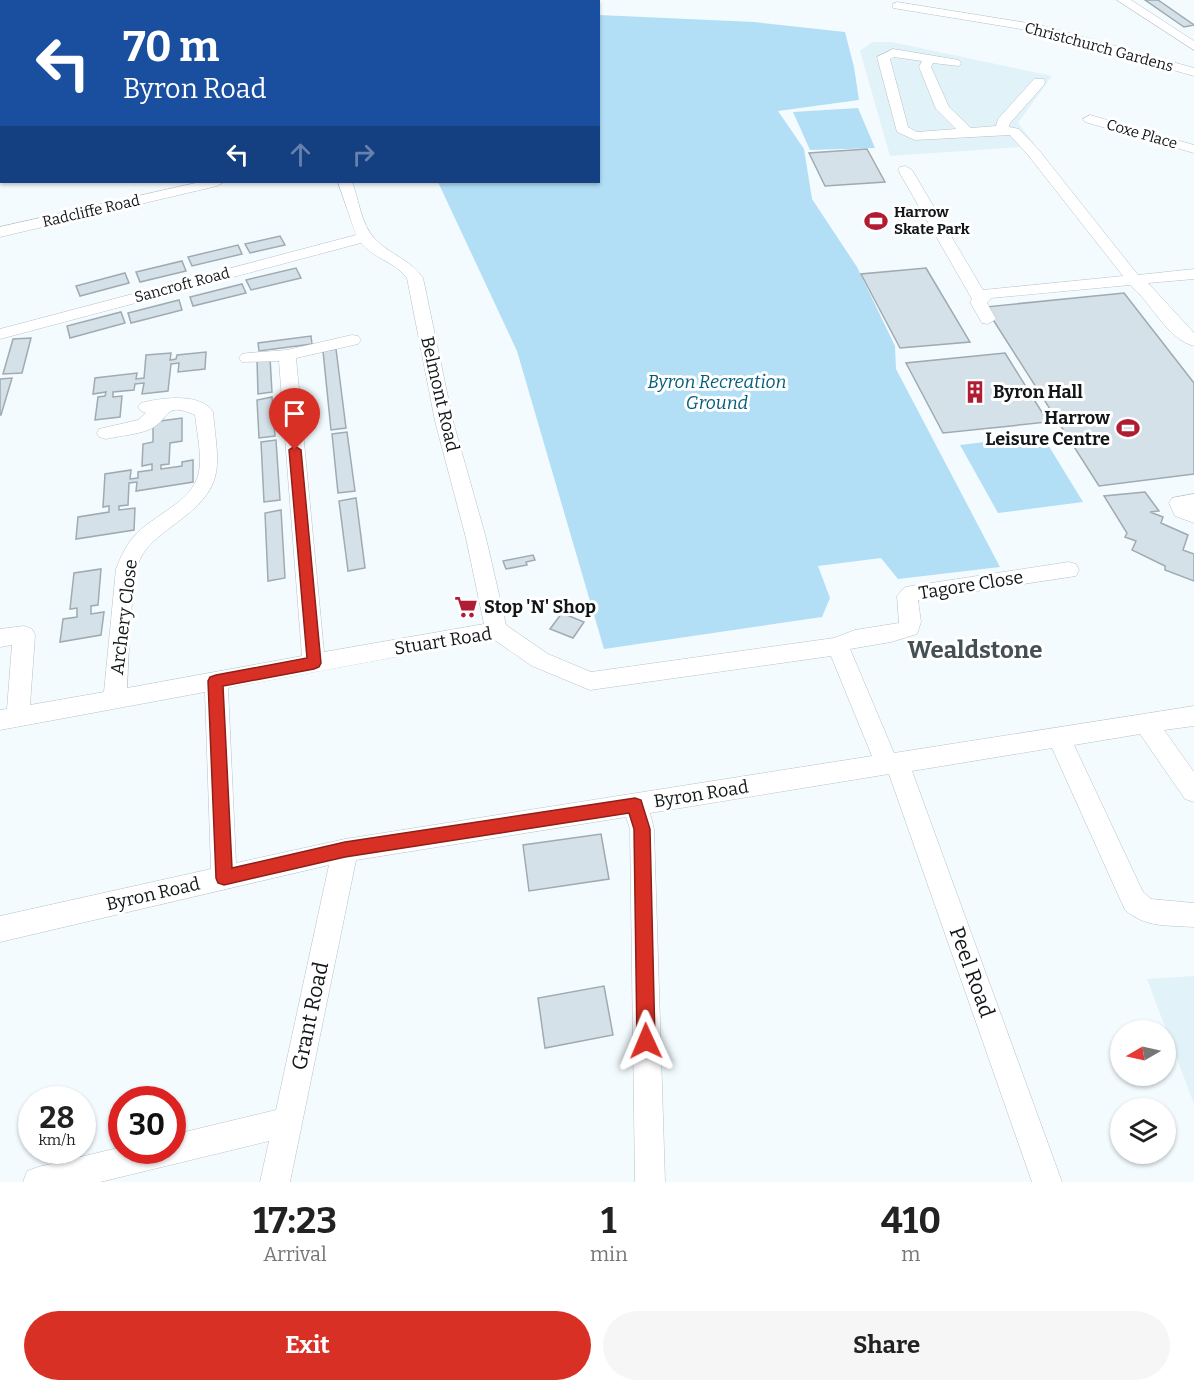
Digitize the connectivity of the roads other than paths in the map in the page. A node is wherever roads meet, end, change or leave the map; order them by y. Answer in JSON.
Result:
{"nodes":[{"id":1,"x":1123,"y":0,"type":"edge"},
{"id":2,"x":897,"y":8,"type":"edge"},
{"id":3,"x":1194,"y":46,"type":"edge"},
{"id":4,"x":929,"y":59,"type":"junction"},
{"id":5,"x":955,"y":63,"type":"dead end"},
{"id":6,"x":1194,"y":72,"type":"edge"},
{"id":7,"x":1040,"y":82,"type":"dead end"},
{"id":8,"x":1090,"y":119,"type":"dead end"},
{"id":9,"x":1002,"y":130,"type":"junction"},
{"id":10,"x":967,"y":132,"type":"junction"},
{"id":11,"x":1194,"y":149,"type":"edge"},
{"id":12,"x":905,"y":170,"type":"dead end"},
{"id":13,"x":213,"y":183,"type":"edge"},
{"id":14,"x":345,"y":183,"type":"edge"},
{"id":15,"x":0,"y":232,"type":"edge"},
{"id":16,"x":364,"y":237,"type":"junction"},
{"id":17,"x":1194,"y":274,"type":"edge"},
{"id":18,"x":1135,"y":281,"type":"junction"},
{"id":19,"x":980,"y":299,"type":"junction"},
{"id":20,"x":988,"y":319,"type":"dead end"},
{"id":21,"x":0,"y":334,"type":"edge"},
{"id":22,"x":352,"y":340,"type":"dead end"},
{"id":23,"x":1194,"y":341,"type":"edge"},
{"id":24,"x":287,"y":355,"type":"junction"},
{"id":25,"x":248,"y":358,"type":"dead end"},
{"id":26,"x":106,"y":433,"type":"dead end"},
{"id":27,"x":1194,"y":501,"type":"edge"},
{"id":28,"x":1194,"y":516,"type":"edge"},
{"id":29,"x":1069,"y":570,"type":"dead end"},
{"id":30,"x":496,"y":630,"type":"junction"},
{"id":31,"x":0,"y":638,"type":"edge"},
{"id":32,"x":838,"y":646,"type":"junction"},
{"id":33,"x":314,"y":663,"type":"junction"},
{"id":34,"x":216,"y":681,"type":"junction"},
{"id":35,"x":115,"y":699,"type":"junction"},
{"id":36,"x":1194,"y":716,"type":"edge"},
{"id":37,"x":9,"y":719,"type":"edge"},
{"id":38,"x":1146,"y":723,"type":"junction"},
{"id":39,"x":1059,"y":737,"type":"junction"},
{"id":40,"x":892,"y":763,"type":"junction"},
{"id":41,"x":1194,"y":790,"type":"edge"},
{"id":42,"x":635,"y":805,"type":"junction"},
{"id":43,"x":345,"y":850,"type":"junction"},
{"id":44,"x":224,"y":878,"type":"junction"},
{"id":45,"x":1194,"y":915,"type":"edge"},
{"id":46,"x":0,"y":929,"type":"edge"},
{"id":47,"x":287,"y":1122,"type":"junction"},
{"id":48,"x":186,"y":1146,"type":"edge"},
{"id":49,"x":113,"y":1164,"type":"edge"},
{"id":50,"x":38,"y":1182,"type":"edge"},
{"id":51,"x":275,"y":1182,"type":"edge"},
{"id":52,"x":650,"y":1182,"type":"edge"},
{"id":53,"x":1047,"y":1182,"type":"edge"}],
"edges":[{"from":1,"to":3,"type":"street"},
{"from":2,"to":6,"type":"street","name":"Christchurch Gardens"},
{"from":4,"to":5,"type":"street"},
{"from":4,"to":10,"type":"street"},
{"from":4,"to":10,"type":"street"},
{"from":7,"to":9,"type":"street"},
{"from":8,"to":11,"type":"street","name":"Coxe Place"},
{"from":9,"to":10,"type":"street"},
{"from":9,"to":18,"type":"street"},
{"from":12,"to":19,"type":"street"},
{"from":13,"to":15,"type":"street","name":"Radcliffe Road"},
{"from":14,"to":16,"type":"street"},
{"from":16,"to":21,"type":"street","name":"Sancroft Road"},
{"from":16,"to":30,"type":"street","name":"Belmont Road"},
{"from":17,"to":18,"type":"street"},
{"from":18,"to":19,"type":"street"},
{"from":18,"to":23,"type":"street"},
{"from":19,"to":20,"type":"street"},
{"from":22,"to":24,"type":"street"},
{"from":24,"to":25,"type":"street"},
{"from":24,"to":33,"type":"street"},
{"from":26,"to":35,"type":"street","name":"Archery Close"},
{"from":27,"to":28,"type":"street"},
{"from":29,"to":32,"type":"street","name":"Tagore Close"},
{"from":30,"to":32,"type":"street","name":"Stuart Road"},
{"from":30,"to":33,"type":"street","name":"Stuart Road"},
{"from":31,"to":37,"type":"street"},
{"from":32,"to":40,"type":"street"},
{"from":33,"to":34,"type":"street","name":"Stuart Road"},
{"from":34,"to":35,"type":"street","name":"Stuart Road"},
{"from":34,"to":44,"type":"street"},
{"from":35,"to":37,"type":"street","name":"Stuart Road"},
{"from":36,"to":38,"type":"street","name":"Byron Road"},
{"from":38,"to":39,"type":"street","name":"Byron Road"},
{"from":38,"to":41,"type":"street"},
{"from":39,"to":40,"type":"street","name":"Byron Road"},
{"from":39,"to":45,"type":"street"},
{"from":40,"to":42,"type":"street","name":"Byron Road"},
{"from":40,"to":53,"type":"street","name":"Peel Road"},
{"from":42,"to":43,"type":"street","name":"Byron Road"},
{"from":42,"to":52,"type":"street"},
{"from":43,"to":44,"type":"street","name":"Byron Road"},
{"from":43,"to":47,"type":"street","name":"Grant Road"},
{"from":44,"to":46,"type":"street","name":"Byron Road"},
{"from":47,"to":48,"type":"street"},
{"from":47,"to":51,"type":"street","name":"Grant Road"},
{"from":49,"to":50,"type":"street"}]}
